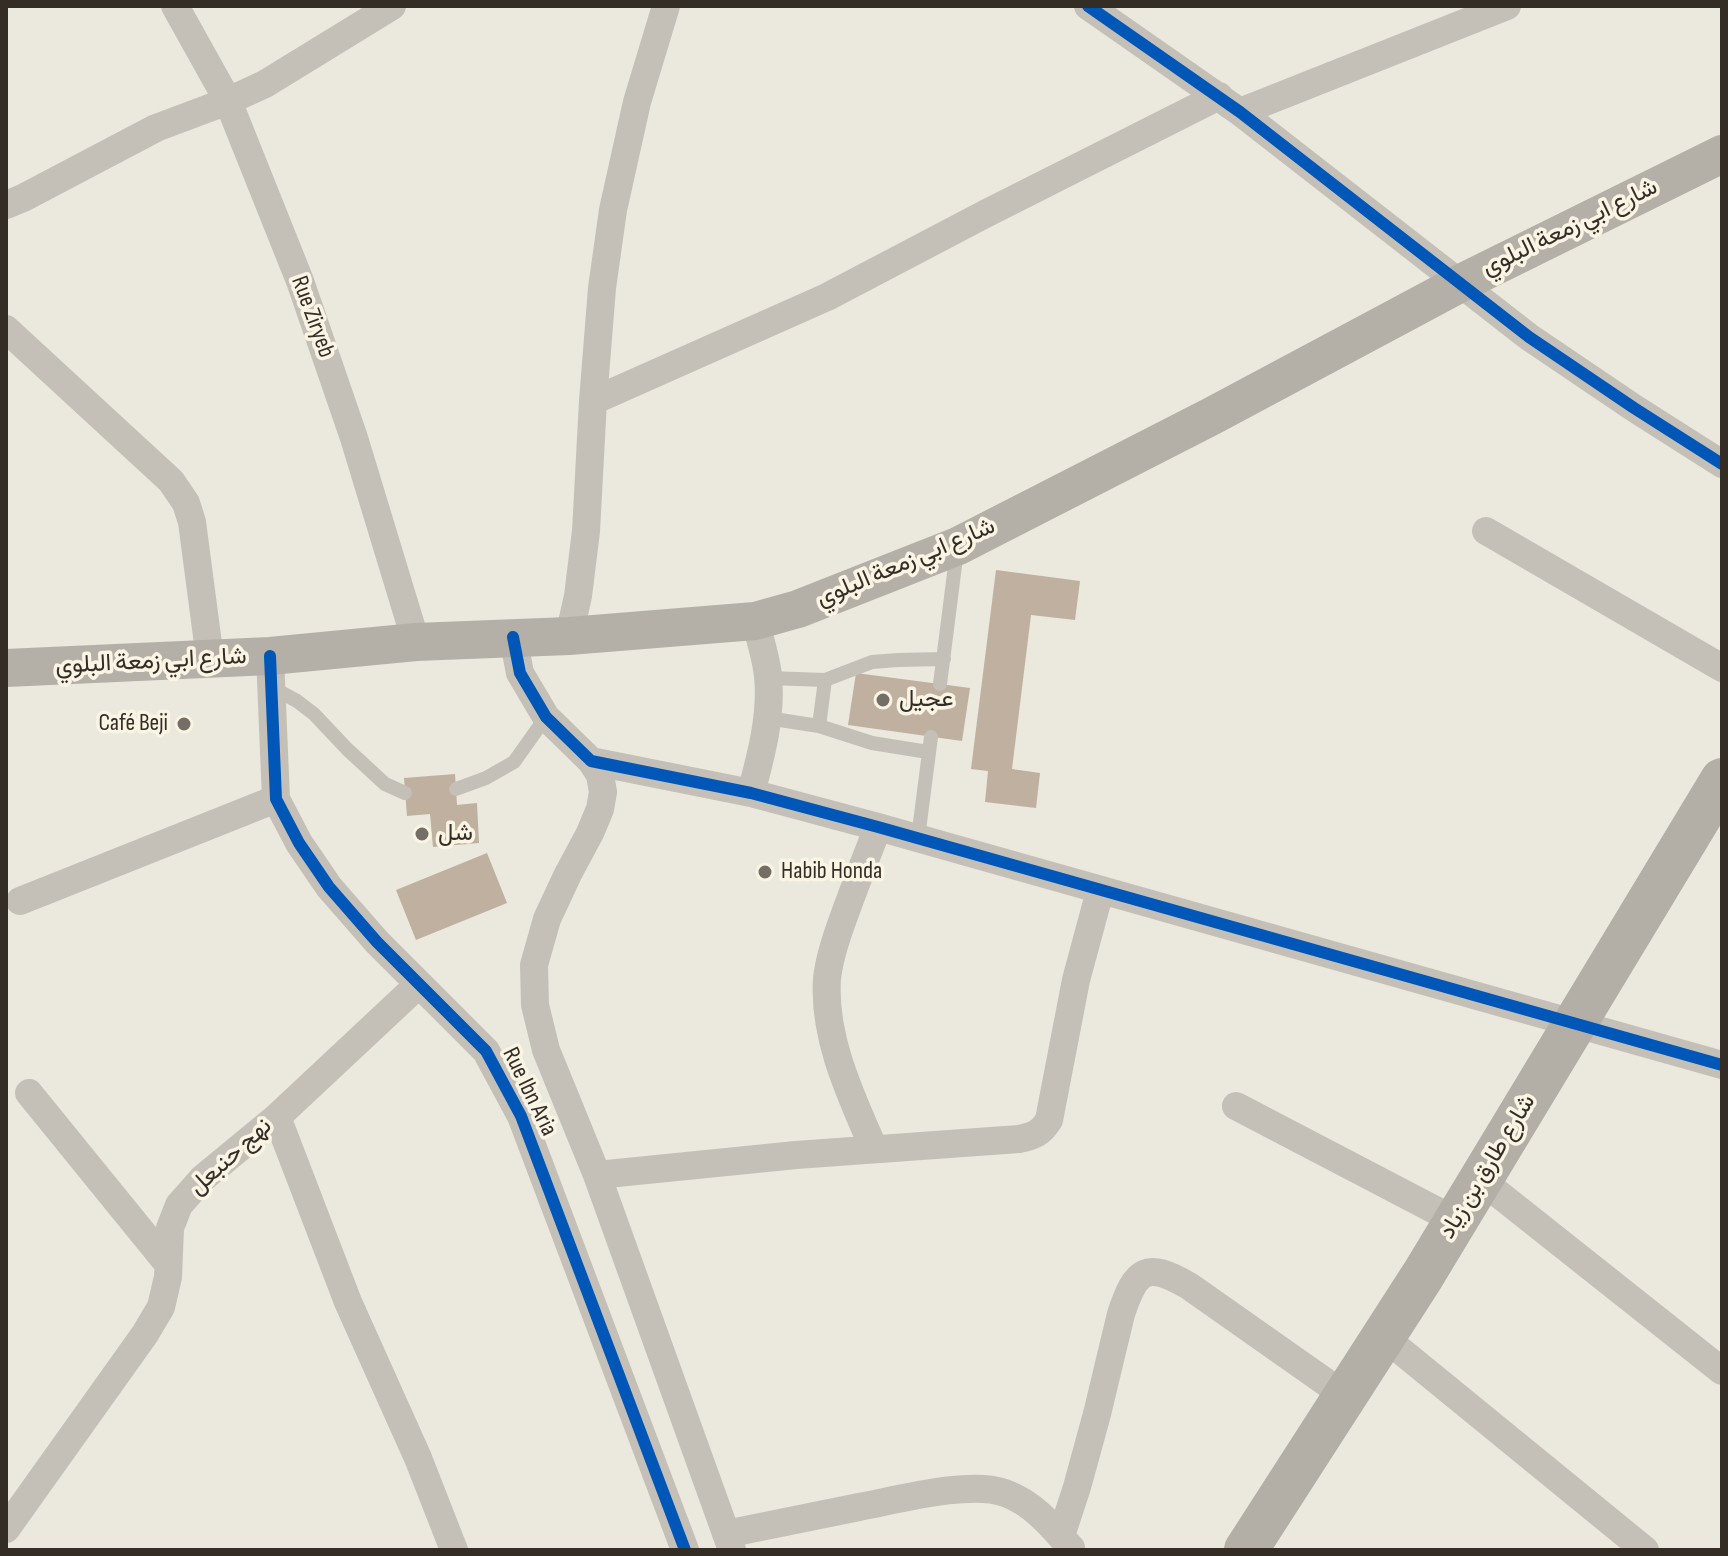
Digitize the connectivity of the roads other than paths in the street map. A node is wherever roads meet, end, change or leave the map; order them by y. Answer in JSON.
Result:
{"nodes":[{"id":1,"x":175,"y":6,"type":"edge"},
{"id":2,"x":392,"y":6,"type":"edge"},
{"id":3,"x":666,"y":6,"type":"edge"},
{"id":4,"x":1088,"y":6,"type":"edge"},
{"id":5,"x":1507,"y":6,"type":"edge"},
{"id":6,"x":228,"y":101,"type":"junction"},
{"id":7,"x":1230,"y":104,"type":"junction"},
{"id":8,"x":1722,"y":154,"type":"edge"},
{"id":9,"x":6,"y":205,"type":"edge"},
{"id":10,"x":1459,"y":284,"type":"junction"},
{"id":11,"x":6,"y":329,"type":"edge"},
{"id":12,"x":593,"y":401,"type":"junction"},
{"id":13,"x":1722,"y":464,"type":"edge"},
{"id":14,"x":1486,"y":531,"type":"dead end"},
{"id":15,"x":958,"y":546,"type":"junction"},
{"id":16,"x":755,"y":621,"type":"junction"},
{"id":17,"x":569,"y":636,"type":"junction"},
{"id":18,"x":513,"y":637,"type":"junction"},
{"id":19,"x":416,"y":642,"type":"junction"},
{"id":20,"x":210,"y":659,"type":"junction"},
{"id":21,"x":944,"y":659,"type":"junction"},
{"id":22,"x":6,"y":668,"type":"edge"},
{"id":23,"x":1722,"y":668,"type":"edge"},
{"id":24,"x":270,"y":672,"type":"junction"},
{"id":25,"x":768,"y":678,"type":"junction"},
{"id":26,"x":825,"y":680,"type":"junction"},
{"id":27,"x":940,"y":684,"type":"dead end"},
{"id":28,"x":546,"y":717,"type":"junction"},
{"id":29,"x":767,"y":718,"type":"junction"},
{"id":30,"x":819,"y":726,"type":"junction"},
{"id":31,"x":931,"y":737,"type":"dead end"},
{"id":32,"x":928,"y":752,"type":"junction"},
{"id":33,"x":591,"y":761,"type":"junction"},
{"id":34,"x":1722,"y":780,"type":"edge"},
{"id":35,"x":456,"y":789,"type":"dead end"},
{"id":36,"x":405,"y":793,"type":"dead end"},
{"id":37,"x":751,"y":793,"type":"junction"},
{"id":38,"x":276,"y":799,"type":"junction"},
{"id":39,"x":878,"y":827,"type":"junction"},
{"id":40,"x":918,"y":838,"type":"junction"},
{"id":41,"x":1100,"y":891,"type":"junction"},
{"id":42,"x":20,"y":901,"type":"dead end"},
{"id":43,"x":418,"y":985,"type":"junction"},
{"id":44,"x":1574,"y":1025,"type":"junction"},
{"id":45,"x":1722,"y":1065,"type":"edge"},
{"id":46,"x":29,"y":1093,"type":"dead end"},
{"id":47,"x":1236,"y":1106,"type":"dead end"},
{"id":48,"x":277,"y":1117,"type":"junction"},
{"id":49,"x":874,"y":1149,"type":"junction"},
{"id":50,"x":597,"y":1175,"type":"junction"},
{"id":51,"x":1481,"y":1180,"type":"junction"},
{"id":52,"x":1456,"y":1221,"type":"junction"},
{"id":53,"x":168,"y":1264,"type":"junction"},
{"id":54,"x":1384,"y":1337,"type":"junction"},
{"id":55,"x":1722,"y":1371,"type":"edge"},
{"id":56,"x":1344,"y":1395,"type":"junction"},
{"id":57,"x":6,"y":1529,"type":"edge"},
{"id":58,"x":729,"y":1542,"type":"edge"},
{"id":59,"x":1067,"y":1543,"type":"edge"},
{"id":60,"x":454,"y":1550,"type":"edge"},
{"id":61,"x":685,"y":1550,"type":"edge"},
{"id":62,"x":1246,"y":1550,"type":"edge"},
{"id":63,"x":1645,"y":1550,"type":"edge"}],
"edges":[{"from":1,"to":6,"type":"street","name":"Rue Ziryeb"},
{"from":2,"to":6,"type":"street"},
{"from":3,"to":12,"type":"street"},
{"from":4,"to":7,"type":"street"},
{"from":5,"to":7,"type":"street"},
{"from":6,"to":9,"type":"street"},
{"from":6,"to":19,"type":"street","name":"Rue Ziryeb"},
{"from":7,"to":10,"type":"street"},
{"from":7,"to":12,"type":"street"},
{"from":8,"to":10,"type":"main road","name":"شارع ابي زمعة البلوي"},
{"from":10,"to":13,"type":"street"},
{"from":10,"to":15,"type":"main road","name":"شارع ابي زمعة البلوي"},
{"from":11,"to":20,"type":"street"},
{"from":12,"to":17,"type":"street"},
{"from":14,"to":23,"type":"street"},
{"from":15,"to":16,"type":"main road","name":"شارع ابي زمعة البلوي"},
{"from":15,"to":21,"type":"lane"},
{"from":16,"to":17,"type":"main road","name":"شارع ابي زمعة البلوي"},
{"from":16,"to":25,"type":"street"},
{"from":17,"to":18,"type":"main road","name":"شارع ابي زمعة البلوي"},
{"from":18,"to":19,"type":"main road","name":"شارع ابي زمعة البلوي"},
{"from":18,"to":28,"type":"street"},
{"from":19,"to":24,"type":"main road","name":"شارع ابي زمعة البلوي"},
{"from":20,"to":22,"type":"main road","name":"شارع ابي زمعة البلوي"},
{"from":20,"to":24,"type":"main road","name":"شارع ابي زمعة البلوي"},
{"from":21,"to":26,"type":"lane"},
{"from":21,"to":27,"type":"lane"},
{"from":24,"to":36,"type":"lane"},
{"from":24,"to":38,"type":"street","name":"Rue Ibn Aria"},
{"from":25,"to":26,"type":"lane"},
{"from":25,"to":29,"type":"street"},
{"from":26,"to":30,"type":"lane"},
{"from":28,"to":33,"type":"street"},
{"from":28,"to":35,"type":"lane"},
{"from":29,"to":30,"type":"lane"},
{"from":29,"to":37,"type":"street"},
{"from":30,"to":32,"type":"lane"},
{"from":31,"to":32,"type":"lane"},
{"from":32,"to":40,"type":"lane"},
{"from":33,"to":37,"type":"street"},
{"from":33,"to":50,"type":"street","name":"Rue Ibn Aria"},
{"from":34,"to":44,"type":"main road","name":"شارع طارق بن زياد"},
{"from":37,"to":39,"type":"street"},
{"from":38,"to":42,"type":"street"},
{"from":38,"to":43,"type":"street","name":"Rue Ibn Aria"},
{"from":39,"to":40,"type":"street"},
{"from":39,"to":49,"type":"street"},
{"from":40,"to":41,"type":"street"},
{"from":41,"to":44,"type":"street"},
{"from":41,"to":49,"type":"street"},
{"from":43,"to":48,"type":"street","name":"نهج حنبعل"},
{"from":43,"to":61,"type":"street","name":"Rue Ibn Aria"},
{"from":44,"to":45,"type":"street"},
{"from":44,"to":51,"type":"main road","name":"شارع طارق بن زياد"},
{"from":46,"to":53,"type":"street"},
{"from":47,"to":52,"type":"street"},
{"from":48,"to":53,"type":"street","name":"نهج حنبعل"},
{"from":48,"to":60,"type":"street"},
{"from":49,"to":50,"type":"street"},
{"from":50,"to":58,"type":"street","name":"Rue Ibn Aria"},
{"from":51,"to":52,"type":"main road","name":"شارع طارق بن زياد"},
{"from":51,"to":55,"type":"street"},
{"from":52,"to":54,"type":"main road","name":"شارع طارق بن زياد"},
{"from":53,"to":57,"type":"street","name":"نهج حنبعل"},
{"from":54,"to":56,"type":"main road","name":"شارع طارق بن زياد"},
{"from":54,"to":63,"type":"street"},
{"from":56,"to":59,"type":"street"},
{"from":56,"to":62,"type":"main road","name":"شارع طارق بن زياد"},
{"from":58,"to":59,"type":"street"}]}
